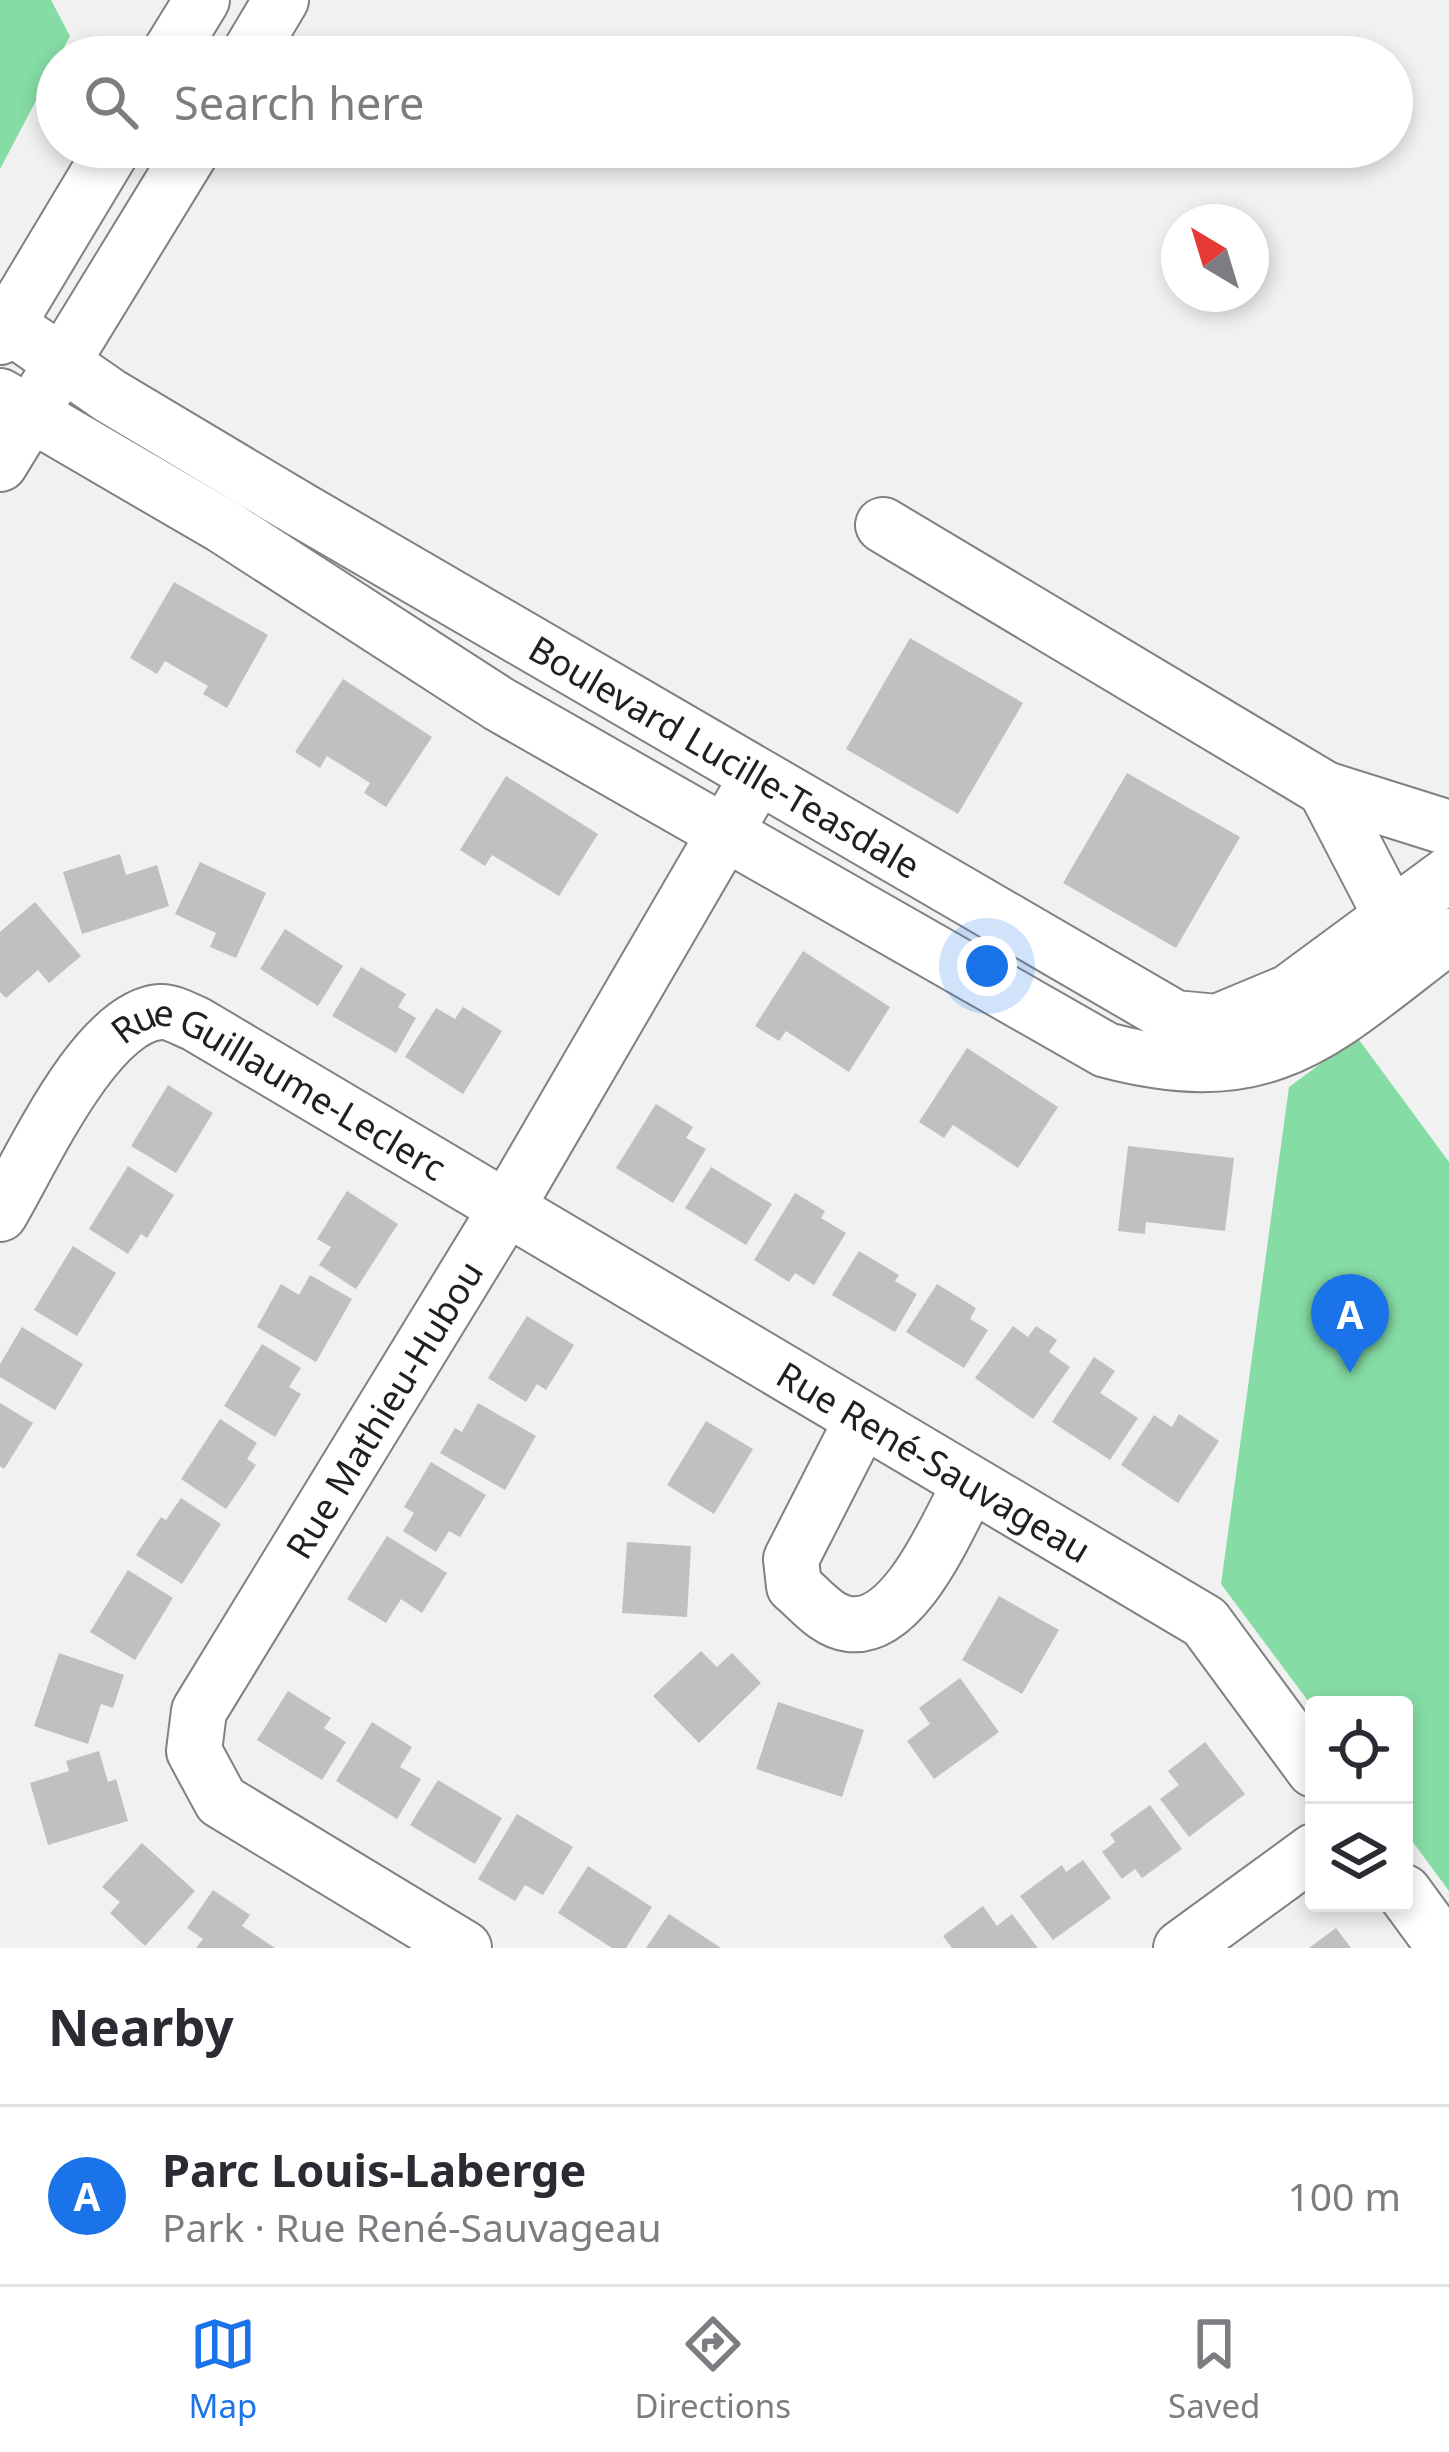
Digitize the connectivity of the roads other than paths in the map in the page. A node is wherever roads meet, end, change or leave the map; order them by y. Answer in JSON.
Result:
{"nodes":[{"id":1,"x":202,"y":0,"type":"edge"},
{"id":2,"x":281,"y":0,"type":"edge"},
{"id":3,"x":180,"y":36,"type":"edge"},
{"id":4,"x":260,"y":36,"type":"edge"},
{"id":5,"x":101,"y":168,"type":"edge"},
{"id":6,"x":181,"y":168,"type":"edge"},
{"id":7,"x":3,"y":327,"type":"edge"},
{"id":8,"x":62,"y":363,"type":"junction"},
{"id":9,"x":15,"y":404,"type":"edge"},
{"id":10,"x":0,"y":464,"type":"edge"},
{"id":11,"x":883,"y":525,"type":"dead end"},
{"id":12,"x":758,"y":778,"type":"junction"},
{"id":13,"x":1324,"y":789,"type":"junction"},
{"id":14,"x":1449,"y":828,"type":"edge"},
{"id":15,"x":725,"y":830,"type":"junction"},
{"id":16,"x":1449,"y":874,"type":"edge"},
{"id":17,"x":1391,"y":916,"type":"junction"},
{"id":18,"x":1449,"y":936,"type":"edge"},
{"id":19,"x":506,"y":1209,"type":"junction"},
{"id":20,"x":0,"y":1214,"type":"edge"},
{"id":21,"x":862,"y":1420,"type":"junction"},
{"id":22,"x":969,"y":1486,"type":"junction"},
{"id":23,"x":1305,"y":1758,"type":"edge"},
{"id":24,"x":1305,"y":1858,"type":"edge"},
{"id":25,"x":1413,"y":1904,"type":"edge"},
{"id":26,"x":464,"y":1948,"type":"edge"},
{"id":27,"x":1181,"y":1948,"type":"edge"},
{"id":28,"x":1445,"y":1948,"type":"edge"}],
"edges":[{"from":1,"to":3,"type":"street"},
{"from":2,"to":4,"type":"street"},
{"from":5,"to":7,"type":"street"},
{"from":6,"to":8,"type":"street"},
{"from":7,"to":8,"type":"street","name":"Boulevard Lucille-Teasdale"},
{"from":8,"to":9,"type":"street"},
{"from":8,"to":12,"type":"street","name":"Boulevard Lucille-Teasdale"},
{"from":9,"to":10,"type":"street"},
{"from":9,"to":15,"type":"street","name":"Boulevard Lucille-Teasdale"},
{"from":11,"to":13,"type":"street"},
{"from":12,"to":15,"type":"street","name":"Rue Mathieu-Hubou"},
{"from":12,"to":17,"type":"street","name":"Boulevard Lucille-Teasdale"},
{"from":13,"to":14,"type":"street"},
{"from":13,"to":17,"type":"street"},
{"from":15,"to":18,"type":"street","name":"Boulevard Lucille-Teasdale"},
{"from":15,"to":19,"type":"street","name":"Rue Mathieu-Hubou"},
{"from":16,"to":17,"type":"street","name":"Boulevard Lucille-Teasdale"},
{"from":19,"to":20,"type":"street","name":"Rue Guillaume-Leclerc"},
{"from":19,"to":21,"type":"street","name":"Rue René-Sauvageau"},
{"from":19,"to":26,"type":"street","name":"Rue Mathieu-Hubou"},
{"from":21,"to":22,"type":"street","name":"Rue René-Sauvageau"},
{"from":21,"to":22,"type":"street"},
{"from":22,"to":23,"type":"street","name":"Rue René-Sauvageau"},
{"from":24,"to":27,"type":"street"},
{"from":25,"to":28,"type":"street"}]}
